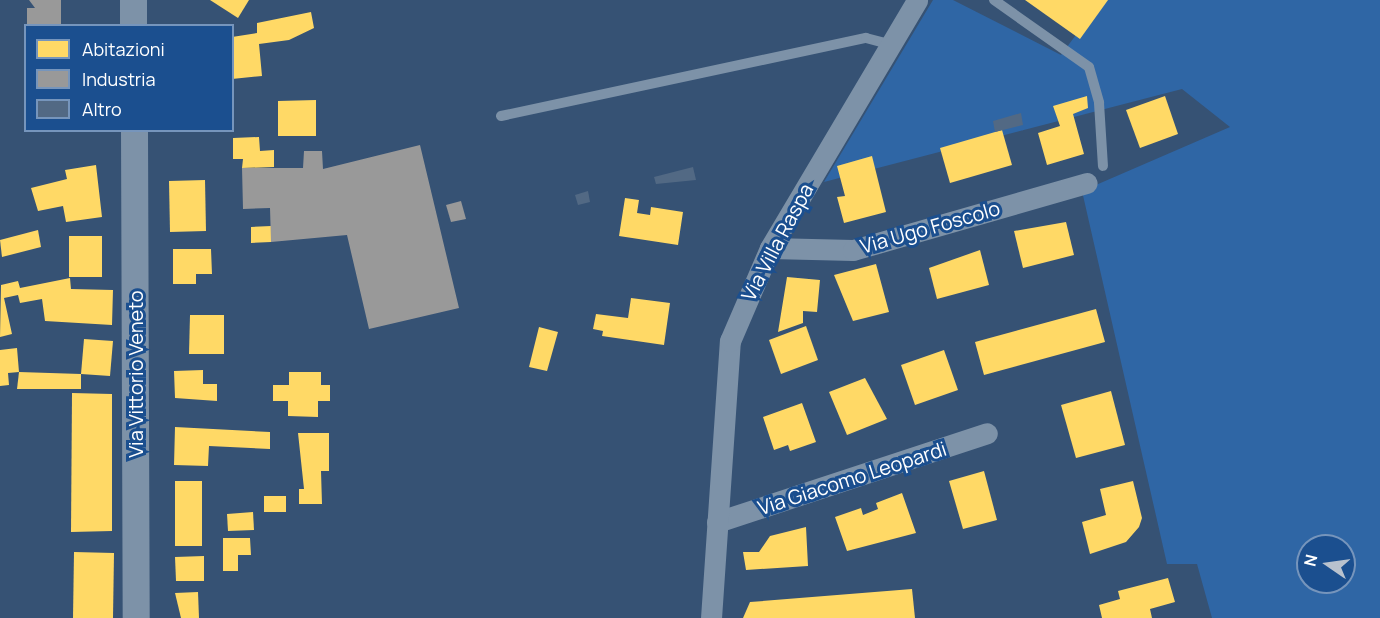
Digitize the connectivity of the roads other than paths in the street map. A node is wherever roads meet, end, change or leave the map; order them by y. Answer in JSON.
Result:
{"nodes":[{"id":1,"x":133,"y":0,"type":"edge"},
{"id":2,"x":917,"y":0,"type":"edge"},
{"id":3,"x":994,"y":0,"type":"edge"},
{"id":4,"x":133,"y":24,"type":"edge"},
{"id":5,"x":888,"y":44,"type":"junction"},
{"id":6,"x":501,"y":116,"type":"dead end"},
{"id":7,"x":134,"y":132,"type":"edge"},
{"id":8,"x":1103,"y":166,"type":"dead end"},
{"id":9,"x":1087,"y":183,"type":"dead end"},
{"id":10,"x":770,"y":248,"type":"junction"},
{"id":11,"x":987,"y":433,"type":"dead end"},
{"id":12,"x":717,"y":522,"type":"junction"},
{"id":13,"x":136,"y":618,"type":"edge"},
{"id":14,"x":711,"y":618,"type":"edge"}],
"edges":[{"from":1,"to":4,"type":"street"},
{"from":2,"to":5,"type":"street","name":"Via Villa Raspa"},
{"from":3,"to":8,"type":"lane"},
{"from":5,"to":6,"type":"lane"},
{"from":5,"to":10,"type":"street","name":"Via Villa Raspa"},
{"from":7,"to":13,"type":"street","name":"Via Vittorio Veneto"},
{"from":9,"to":10,"type":"street","name":"Via Ugo Foscolo"},
{"from":10,"to":12,"type":"street","name":"Via Villa Raspa"},
{"from":11,"to":12,"type":"street","name":"Via Giacomo Leopardi"},
{"from":12,"to":14,"type":"street","name":"Via Villa Raspa"}]}
